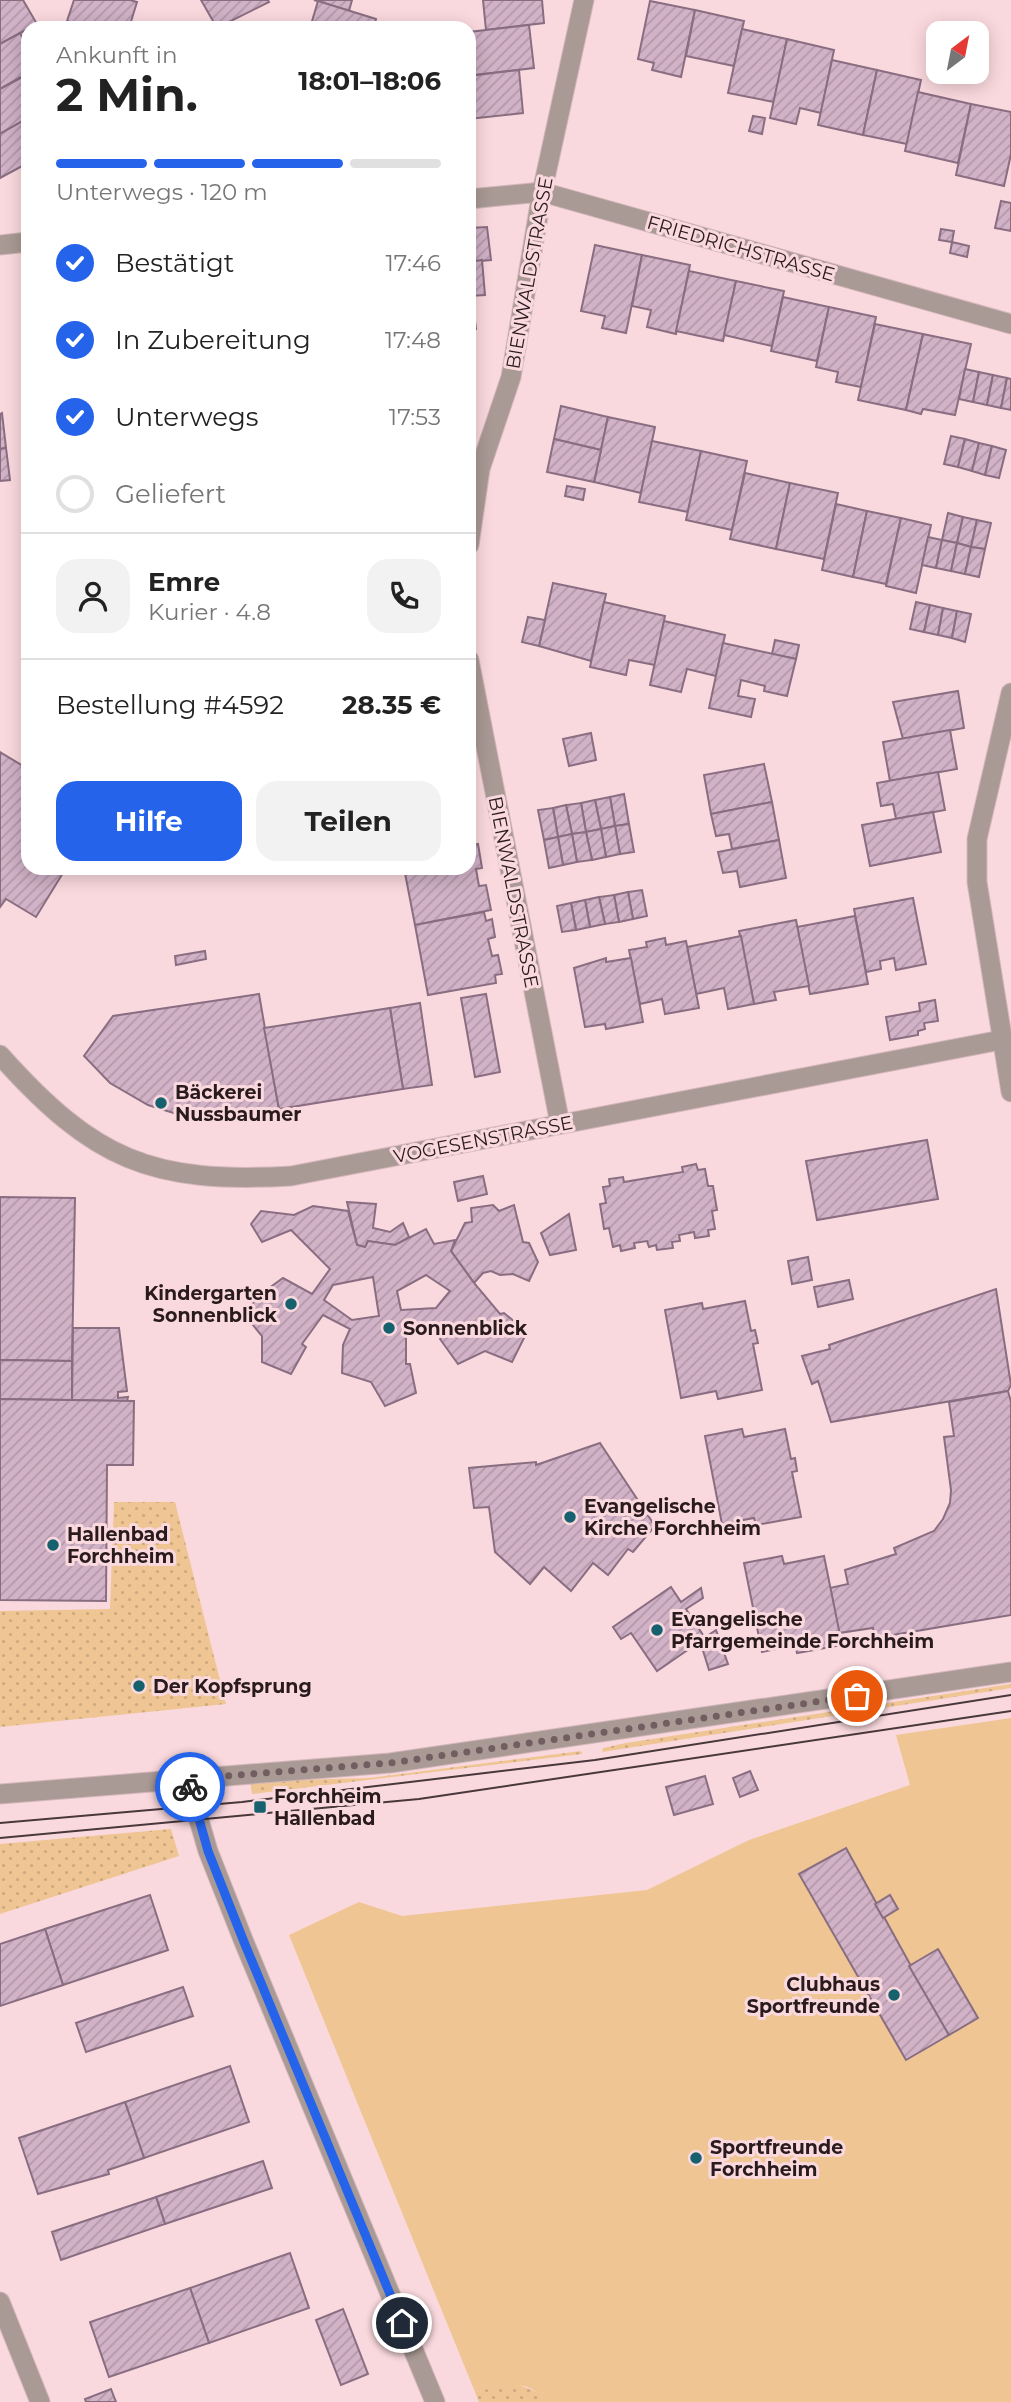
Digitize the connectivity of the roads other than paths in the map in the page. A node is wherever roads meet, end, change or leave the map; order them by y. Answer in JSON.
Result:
{"nodes":[{"id":1,"x":584,"y":0,"type":"edge"},
{"id":2,"x":542,"y":192,"type":"junction"},
{"id":3,"x":476,"y":198,"type":"edge"},
{"id":4,"x":21,"y":243,"type":"edge"},
{"id":5,"x":0,"y":245,"type":"edge"},
{"id":6,"x":1011,"y":324,"type":"edge"},
{"id":7,"x":476,"y":466,"type":"edge"},
{"id":8,"x":1011,"y":693,"type":"edge"},
{"id":9,"x":476,"y":696,"type":"edge"},
{"id":10,"x":1001,"y":1040,"type":"junction"},
{"id":11,"x":0,"y":1055,"type":"edge"},
{"id":12,"x":1011,"y":1092,"type":"edge"},
{"id":13,"x":560,"y":1124,"type":"junction"},
{"id":14,"x":1011,"y":1672,"type":"edge"},
{"id":15,"x":187,"y":1779,"type":"junction"},
{"id":16,"x":0,"y":1794,"type":"edge"},
{"id":17,"x":0,"y":2302,"type":"edge"},
{"id":18,"x":432,"y":2401,"type":"edge"},
{"id":19,"x":40,"y":2402,"type":"edge"}],
"edges":[{"from":1,"to":2,"type":"street","name":"BIENWALDSTRASSE"},
{"from":2,"to":3,"type":"street","name":"FRIEDRICHSTRASSE"},
{"from":2,"to":6,"type":"street","name":"FRIEDRICHSTRASSE"},
{"from":2,"to":7,"type":"street","name":"BIENWALDSTRASSE"},
{"from":4,"to":5,"type":"street"},
{"from":8,"to":10,"type":"street"},
{"from":9,"to":13,"type":"street","name":"BIENWALDSTRASSE"},
{"from":10,"to":12,"type":"street"},
{"from":10,"to":13,"type":"street","name":"VOGESENSTRASSE"},
{"from":11,"to":13,"type":"street","name":"VOGESENSTRASSE"},
{"from":14,"to":15,"type":"street"},
{"from":15,"to":16,"type":"street"},
{"from":15,"to":18,"type":"street"},
{"from":17,"to":19,"type":"street"}]}
